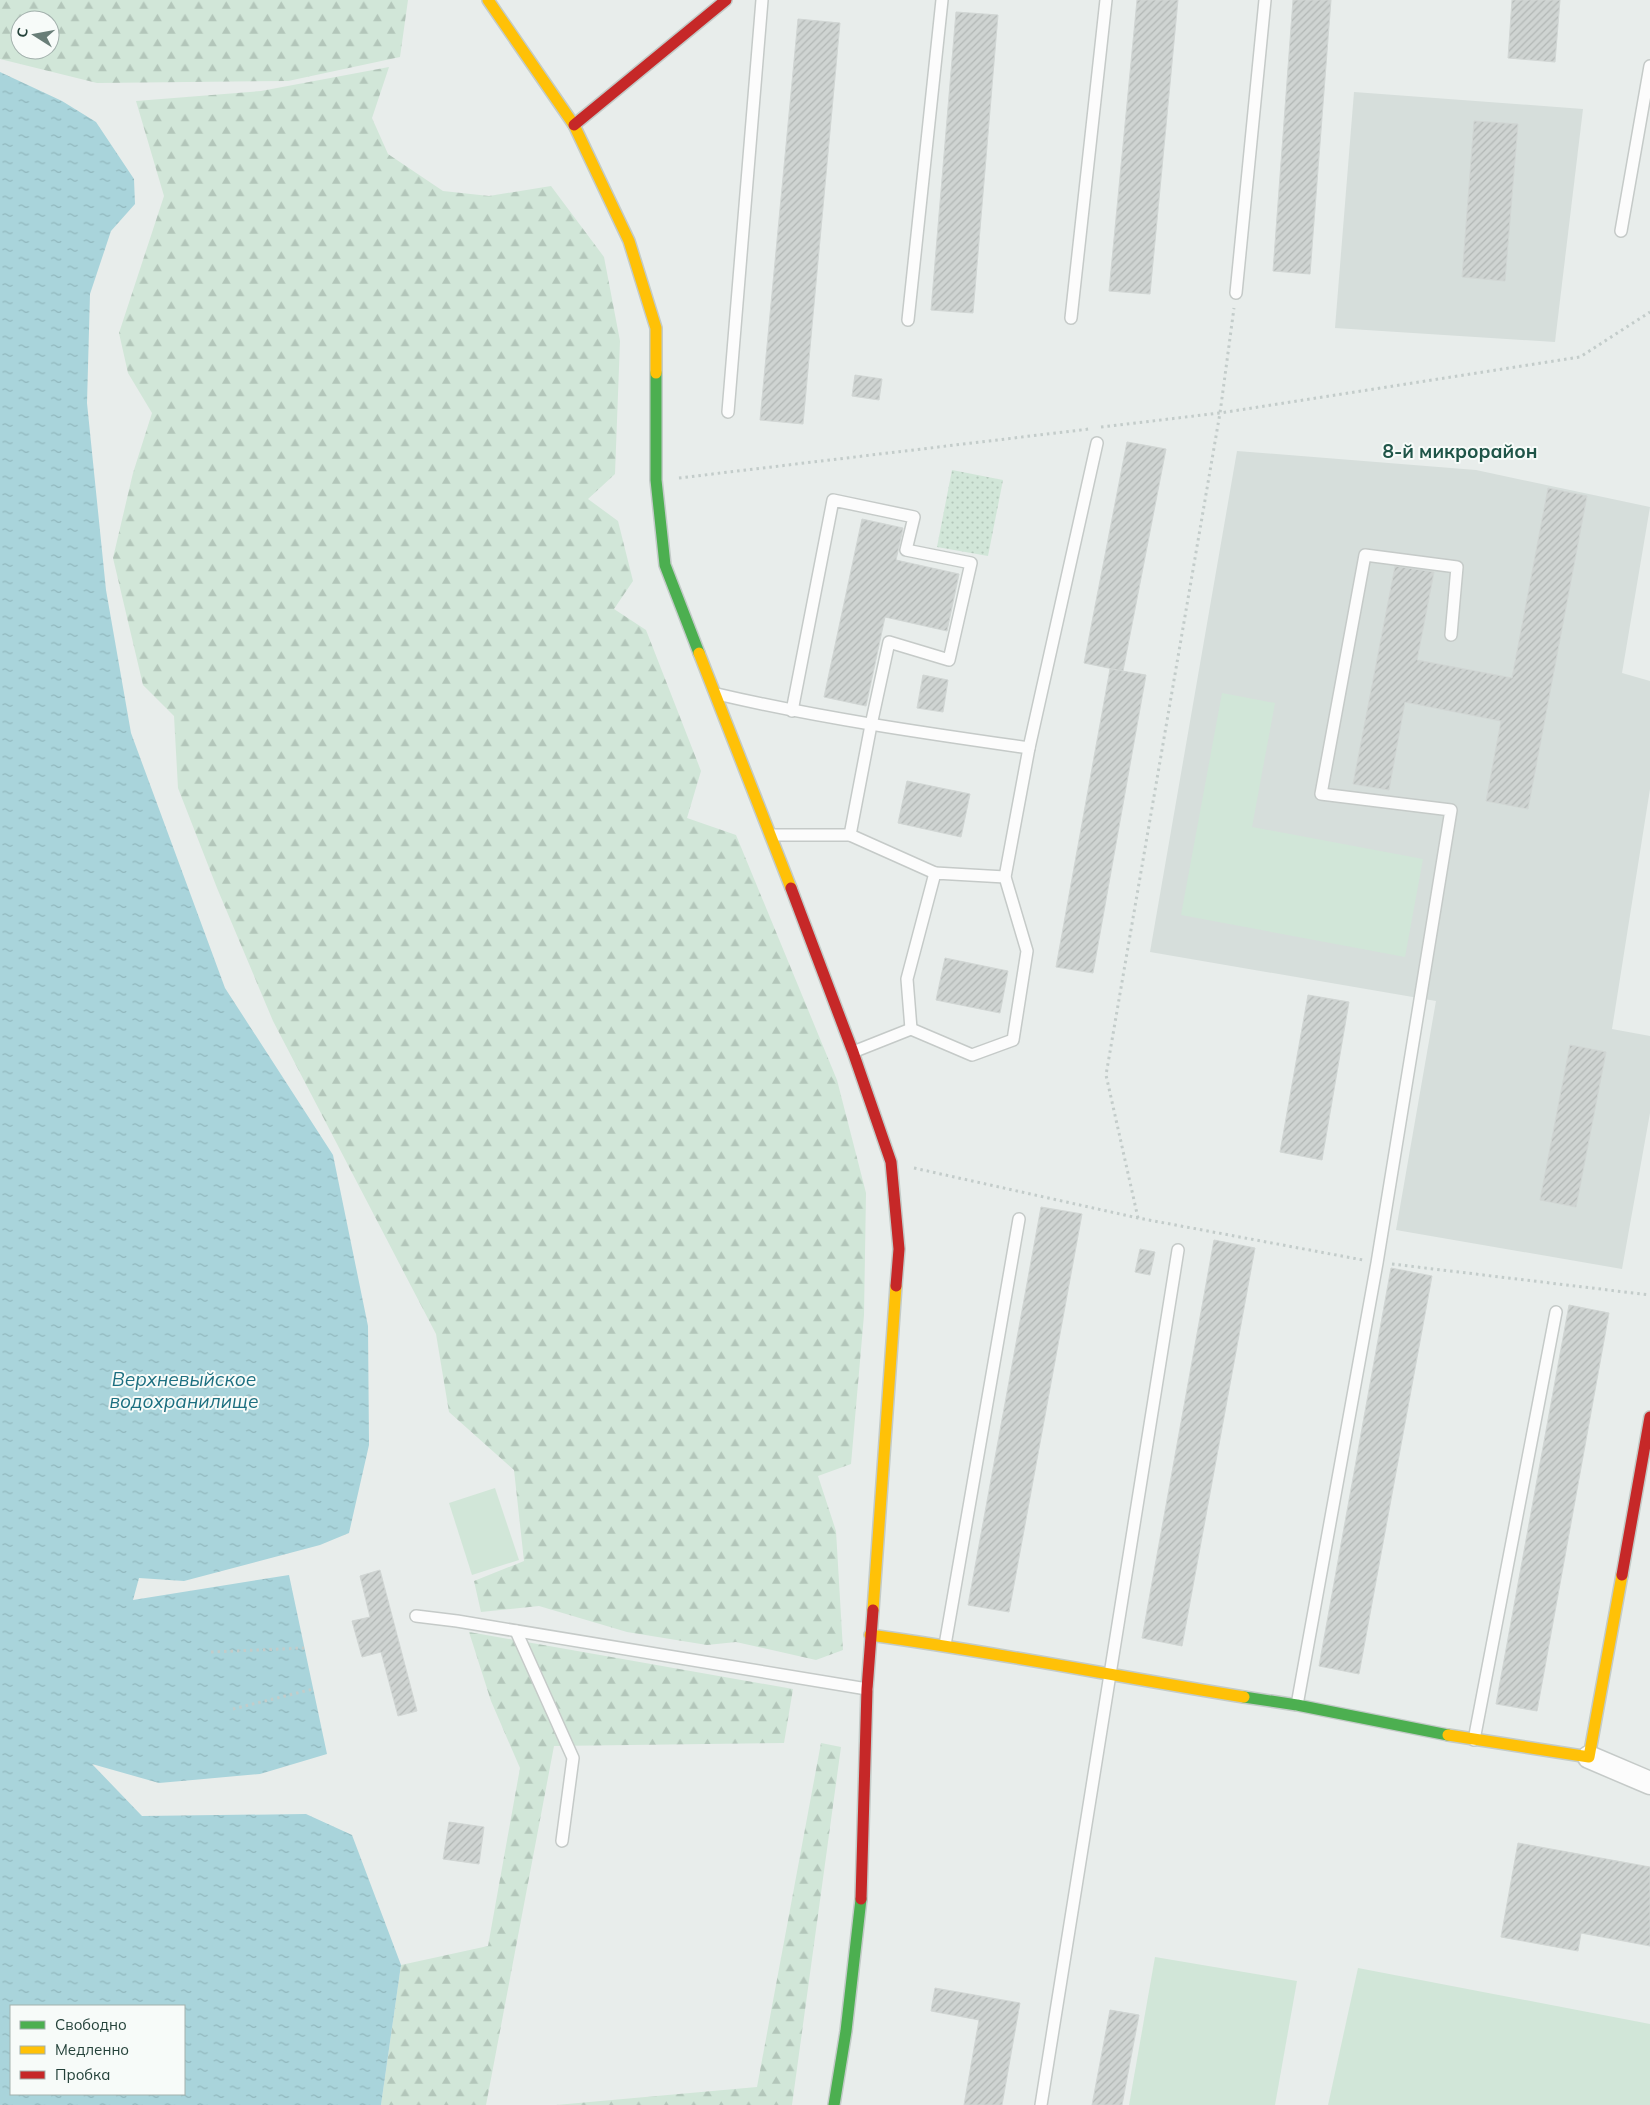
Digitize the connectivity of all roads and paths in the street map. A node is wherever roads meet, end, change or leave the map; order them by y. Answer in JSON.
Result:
{"nodes":[{"id":1,"x":488,"y":0,"type":"edge"},
{"id":2,"x":726,"y":0,"type":"edge"},
{"id":3,"x":762,"y":0,"type":"edge"},
{"id":4,"x":942,"y":0,"type":"edge"},
{"id":5,"x":1106,"y":0,"type":"edge"},
{"id":6,"x":1265,"y":0,"type":"edge"},
{"id":7,"x":1650,"y":66,"type":"edge"},
{"id":8,"x":574,"y":125,"type":"junction"},
{"id":9,"x":1621,"y":231,"type":"dead end"},
{"id":10,"x":1236,"y":293,"type":"joint"},
{"id":11,"x":1650,"y":312,"type":"edge"},
{"id":12,"x":1071,"y":318,"type":"dead end"},
{"id":13,"x":908,"y":320,"type":"dead end"},
{"id":14,"x":728,"y":412,"type":"dead end"},
{"id":15,"x":1220,"y":413,"type":"junction"},
{"id":16,"x":1097,"y":443,"type":"dead end"},
{"id":17,"x":656,"y":480,"type":"junction"},
{"id":18,"x":1451,"y":635,"type":"dead end"},
{"id":19,"x":715,"y":694,"type":"junction"},
{"id":20,"x":792,"y":711,"type":"junction"},
{"id":21,"x":870,"y":725,"type":"junction"},
{"id":22,"x":1028,"y":748,"type":"junction"},
{"id":23,"x":771,"y":835,"type":"junction"},
{"id":24,"x":850,"y":835,"type":"junction"},
{"id":25,"x":935,"y":873,"type":"junction"},
{"id":26,"x":1005,"y":877,"type":"junction"},
{"id":27,"x":911,"y":1029,"type":"junction"},
{"id":28,"x":853,"y":1052,"type":"junction"},
{"id":29,"x":891,"y":1162,"type":"junction"},
{"id":30,"x":1138,"y":1218,"type":"junction"},
{"id":31,"x":1019,"y":1219,"type":"dead end"},
{"id":32,"x":1178,"y":1250,"type":"dead end"},
{"id":33,"x":1377,"y":1263,"type":"junction"},
{"id":34,"x":1650,"y":1295,"type":"edge"},
{"id":35,"x":1556,"y":1312,"type":"dead end"},
{"id":36,"x":1650,"y":1416,"type":"edge"},
{"id":37,"x":416,"y":1616,"type":"dead end"},
{"id":38,"x":516,"y":1631,"type":"junction"},
{"id":39,"x":870,"y":1635,"type":"junction"},
{"id":40,"x":945,"y":1645,"type":"junction"},
{"id":41,"x":304,"y":1648,"type":"dead end"},
{"id":42,"x":210,"y":1652,"type":"dead end"},
{"id":43,"x":1109,"y":1675,"type":"junction"},
{"id":44,"x":867,"y":1689,"type":"junction"},
{"id":45,"x":313,"y":1690,"type":"dead end"},
{"id":46,"x":1297,"y":1705,"type":"junction"},
{"id":47,"x":233,"y":1708,"type":"dead end"},
{"id":48,"x":1474,"y":1740,"type":"junction"},
{"id":49,"x":1589,"y":1757,"type":"junction"},
{"id":50,"x":1650,"y":1783,"type":"edge"},
{"id":51,"x":562,"y":1841,"type":"dead end"},
{"id":52,"x":834,"y":2105,"type":"edge"},
{"id":53,"x":1041,"y":2105,"type":"edge"}],
"edges":[{"from":1,"to":8,"type":"street"},
{"from":2,"to":8,"type":"street"},
{"from":3,"to":14,"type":"lane"},
{"from":4,"to":13,"type":"lane"},
{"from":5,"to":12,"type":"lane"},
{"from":6,"to":10,"type":"lane"},
{"from":7,"to":9,"type":"lane"},
{"from":8,"to":17,"type":"street"},
{"from":10,"to":15,"type":"path"},
{"from":11,"to":15,"type":"path"},
{"from":15,"to":17,"type":"path"},
{"from":15,"to":30,"type":"path"},
{"from":16,"to":22,"type":"lane"},
{"from":17,"to":19,"type":"street"},
{"from":18,"to":33,"type":"lane"},
{"from":19,"to":20,"type":"lane"},
{"from":19,"to":23,"type":"street"},
{"from":20,"to":21,"type":"lane"},
{"from":20,"to":21,"type":"lane"},
{"from":21,"to":22,"type":"lane"},
{"from":21,"to":24,"type":"lane"},
{"from":22,"to":26,"type":"lane"},
{"from":23,"to":24,"type":"lane"},
{"from":23,"to":28,"type":"street"},
{"from":24,"to":25,"type":"lane"},
{"from":25,"to":26,"type":"lane"},
{"from":25,"to":27,"type":"lane"},
{"from":26,"to":27,"type":"lane"},
{"from":27,"to":28,"type":"lane"},
{"from":28,"to":29,"type":"street"},
{"from":29,"to":30,"type":"path"},
{"from":29,"to":39,"type":"street"},
{"from":30,"to":33,"type":"path"},
{"from":31,"to":40,"type":"lane"},
{"from":32,"to":43,"type":"lane"},
{"from":33,"to":34,"type":"path"},
{"from":33,"to":46,"type":"lane"},
{"from":35,"to":48,"type":"lane"},
{"from":36,"to":49,"type":"street"},
{"from":37,"to":38,"type":"lane"},
{"from":38,"to":44,"type":"lane"},
{"from":38,"to":51,"type":"lane"},
{"from":39,"to":40,"type":"street"},
{"from":39,"to":44,"type":"street"},
{"from":40,"to":43,"type":"street"},
{"from":41,"to":42,"type":"path"},
{"from":43,"to":46,"type":"street"},
{"from":43,"to":53,"type":"lane"},
{"from":44,"to":52,"type":"street"},
{"from":45,"to":47,"type":"path"},
{"from":46,"to":48,"type":"street"},
{"from":48,"to":49,"type":"street"},
{"from":49,"to":50,"type":"street"}]}
